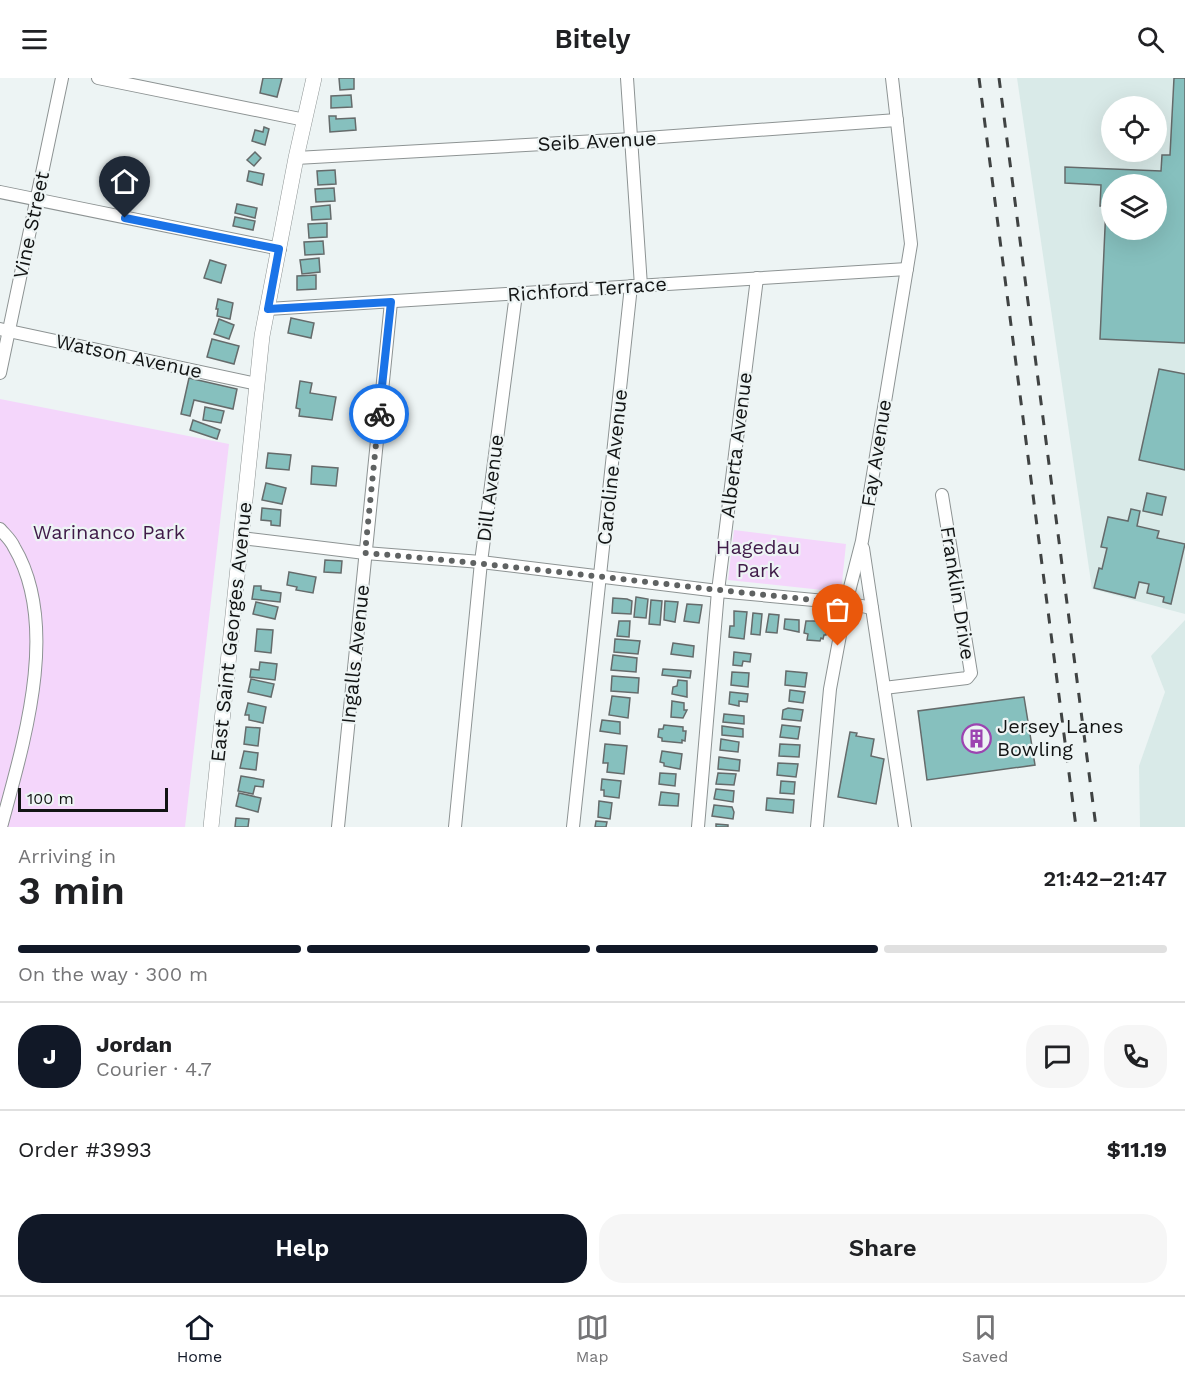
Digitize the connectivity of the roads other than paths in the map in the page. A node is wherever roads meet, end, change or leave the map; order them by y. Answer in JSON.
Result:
{"nodes":[{"id":1,"x":62,"y":78,"type":"edge"},
{"id":2,"x":98,"y":78,"type":"edge"},
{"id":3,"x":314,"y":78,"type":"edge"},
{"id":4,"x":627,"y":78,"type":"edge"},
{"id":5,"x":892,"y":78,"type":"edge"},
{"id":6,"x":305,"y":120,"type":"junction"},
{"id":7,"x":897,"y":120,"type":"junction"},
{"id":8,"x":632,"y":139,"type":"junction"},
{"id":9,"x":296,"y":158,"type":"junction"},
{"id":10,"x":0,"y":192,"type":"edge"},
{"id":11,"x":36,"y":200,"type":"junction"},
{"id":12,"x":279,"y":249,"type":"junction"},
{"id":13,"x":907,"y":269,"type":"junction"},
{"id":14,"x":756,"y":278,"type":"junction"},
{"id":15,"x":636,"y":286,"type":"junction"},
{"id":16,"x":516,"y":294,"type":"junction"},
{"id":17,"x":391,"y":302,"type":"junction"},
{"id":18,"x":268,"y":309,"type":"junction"},
{"id":19,"x":5,"y":329,"type":"edge"},
{"id":20,"x":0,"y":373,"type":"edge"},
{"id":21,"x":257,"y":384,"type":"junction"},
{"id":22,"x":942,"y":495,"type":"dead end"},
{"id":23,"x":0,"y":529,"type":"edge"},
{"id":24,"x":241,"y":538,"type":"junction"},
{"id":25,"x":861,"y":541,"type":"junction"},
{"id":26,"x":365,"y":553,"type":"junction"},
{"id":27,"x":481,"y":562,"type":"junction"},
{"id":28,"x":600,"y":577,"type":"junction"},
{"id":29,"x":718,"y":591,"type":"junction"},
{"id":30,"x":846,"y":603,"type":"junction"},
{"id":31,"x":872,"y":608,"type":"junction"},
{"id":32,"x":884,"y":688,"type":"junction"},
{"id":33,"x":1,"y":827,"type":"edge"},
{"id":34,"x":211,"y":827,"type":"edge"},
{"id":35,"x":338,"y":827,"type":"edge"},
{"id":36,"x":455,"y":827,"type":"edge"},
{"id":37,"x":573,"y":827,"type":"edge"},
{"id":38,"x":698,"y":827,"type":"edge"},
{"id":39,"x":817,"y":827,"type":"edge"},
{"id":40,"x":905,"y":827,"type":"edge"}],
"edges":[{"from":1,"to":11,"type":"street","name":"Vine Street"},
{"from":2,"to":6,"type":"street"},
{"from":3,"to":6,"type":"main road","name":"East Saint Georges Avenue"},
{"from":4,"to":8,"type":"street","name":"Caroline Avenue"},
{"from":5,"to":7,"type":"street","name":"Fay Avenue"},
{"from":6,"to":9,"type":"main road","name":"East Saint Georges Avenue"},
{"from":7,"to":8,"type":"street","name":"Seib Avenue"},
{"from":7,"to":13,"type":"street","name":"Fay Avenue"},
{"from":8,"to":9,"type":"street","name":"Seib Avenue"},
{"from":8,"to":15,"type":"street","name":"Caroline Avenue"},
{"from":9,"to":12,"type":"main road","name":"East Saint Georges Avenue"},
{"from":10,"to":11,"type":"street"},
{"from":11,"to":12,"type":"street"},
{"from":11,"to":19,"type":"street","name":"Vine Street"},
{"from":12,"to":18,"type":"main road","name":"East Saint Georges Avenue"},
{"from":13,"to":14,"type":"street","name":"Richford Terrace"},
{"from":13,"to":25,"type":"street","name":"Fay Avenue"},
{"from":14,"to":15,"type":"street","name":"Richford Terrace"},
{"from":14,"to":29,"type":"street","name":"Alberta Avenue"},
{"from":15,"to":16,"type":"street","name":"Richford Terrace"},
{"from":15,"to":28,"type":"street","name":"Caroline Avenue"},
{"from":16,"to":17,"type":"street","name":"Richford Terrace"},
{"from":16,"to":27,"type":"street","name":"Dill Avenue"},
{"from":17,"to":18,"type":"street","name":"Richford Terrace"},
{"from":17,"to":26,"type":"street","name":"Ingalls Avenue"},
{"from":18,"to":21,"type":"main road","name":"East Saint Georges Avenue"},
{"from":19,"to":20,"type":"street","name":"Vine Street"},
{"from":19,"to":21,"type":"street","name":"Watson Avenue"},
{"from":21,"to":24,"type":"main road","name":"East Saint Georges Avenue"},
{"from":22,"to":32,"type":"street","name":"Franklin Drive"},
{"from":23,"to":33,"type":"street"},
{"from":24,"to":26,"type":"street"},
{"from":24,"to":34,"type":"main road","name":"East Saint Georges Avenue"},
{"from":25,"to":30,"type":"street","name":"Fay Avenue"},
{"from":25,"to":31,"type":"street"},
{"from":26,"to":27,"type":"street"},
{"from":26,"to":35,"type":"street","name":"Ingalls Avenue"},
{"from":27,"to":28,"type":"street"},
{"from":27,"to":36,"type":"street","name":"Dill Avenue"},
{"from":28,"to":29,"type":"street"},
{"from":28,"to":37,"type":"street","name":"Caroline Avenue"},
{"from":29,"to":30,"type":"street"},
{"from":29,"to":38,"type":"street","name":"Alberta Avenue"},
{"from":30,"to":31,"type":"street"},
{"from":30,"to":39,"type":"street","name":"Fay Avenue"},
{"from":31,"to":32,"type":"street"},
{"from":32,"to":40,"type":"street"}]}
